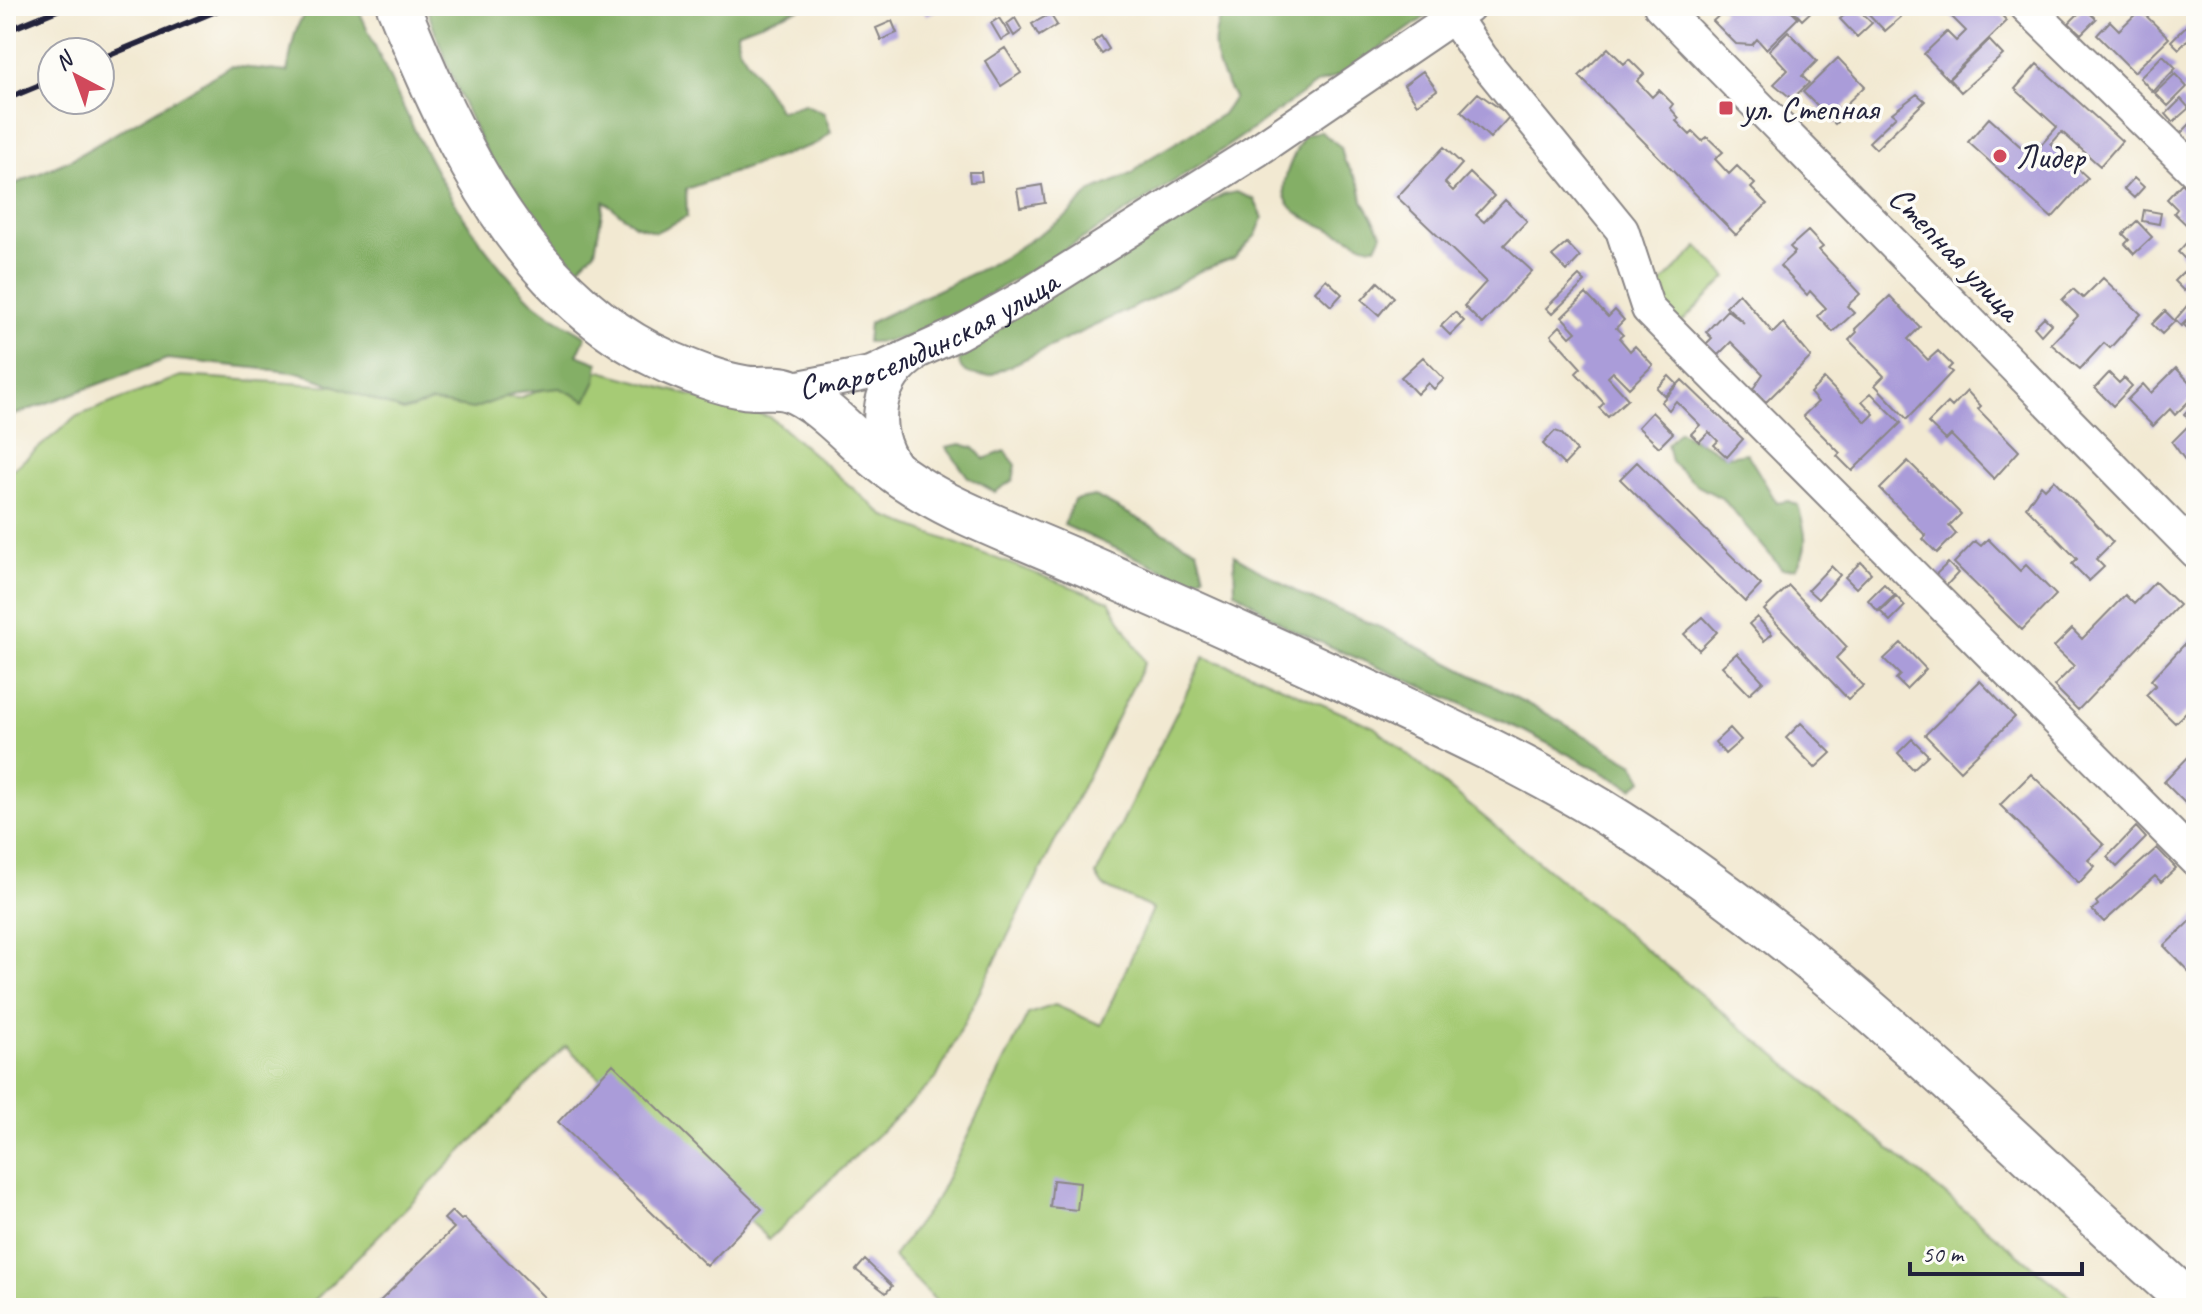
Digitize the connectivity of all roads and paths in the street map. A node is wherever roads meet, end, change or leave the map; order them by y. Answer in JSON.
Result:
{"nodes":[{"id":1,"x":1660,"y":6,"type":"edge"},
{"id":2,"x":2026,"y":6,"type":"edge"},
{"id":3,"x":1461,"y":11,"type":"edge"},
{"id":4,"x":404,"y":20,"type":"edge"},
{"id":5,"x":2196,"y":172,"type":"edge"},
{"id":6,"x":917,"y":354,"type":"junction"},
{"id":7,"x":789,"y":389,"type":"junction"},
{"id":8,"x":906,"y":480,"type":"junction"},
{"id":9,"x":2196,"y":552,"type":"edge"},
{"id":10,"x":2196,"y":860,"type":"edge"},
{"id":11,"x":2196,"y":1308,"type":"edge"}],
"edges":[{"from":1,"to":9,"type":"street","name":"Степная улица"},
{"from":2,"to":5,"type":"street"},
{"from":3,"to":6,"type":"street","name":"Старосельдинская улица"},
{"from":3,"to":10,"type":"street"},
{"from":4,"to":7,"type":"main road","name":"Старосельдинская улица"},
{"from":6,"to":7,"type":"street","name":"Старосельдинская улица"},
{"from":6,"to":8,"type":"street"},
{"from":7,"to":8,"type":"main road"},
{"from":8,"to":11,"type":"main road"}]}
